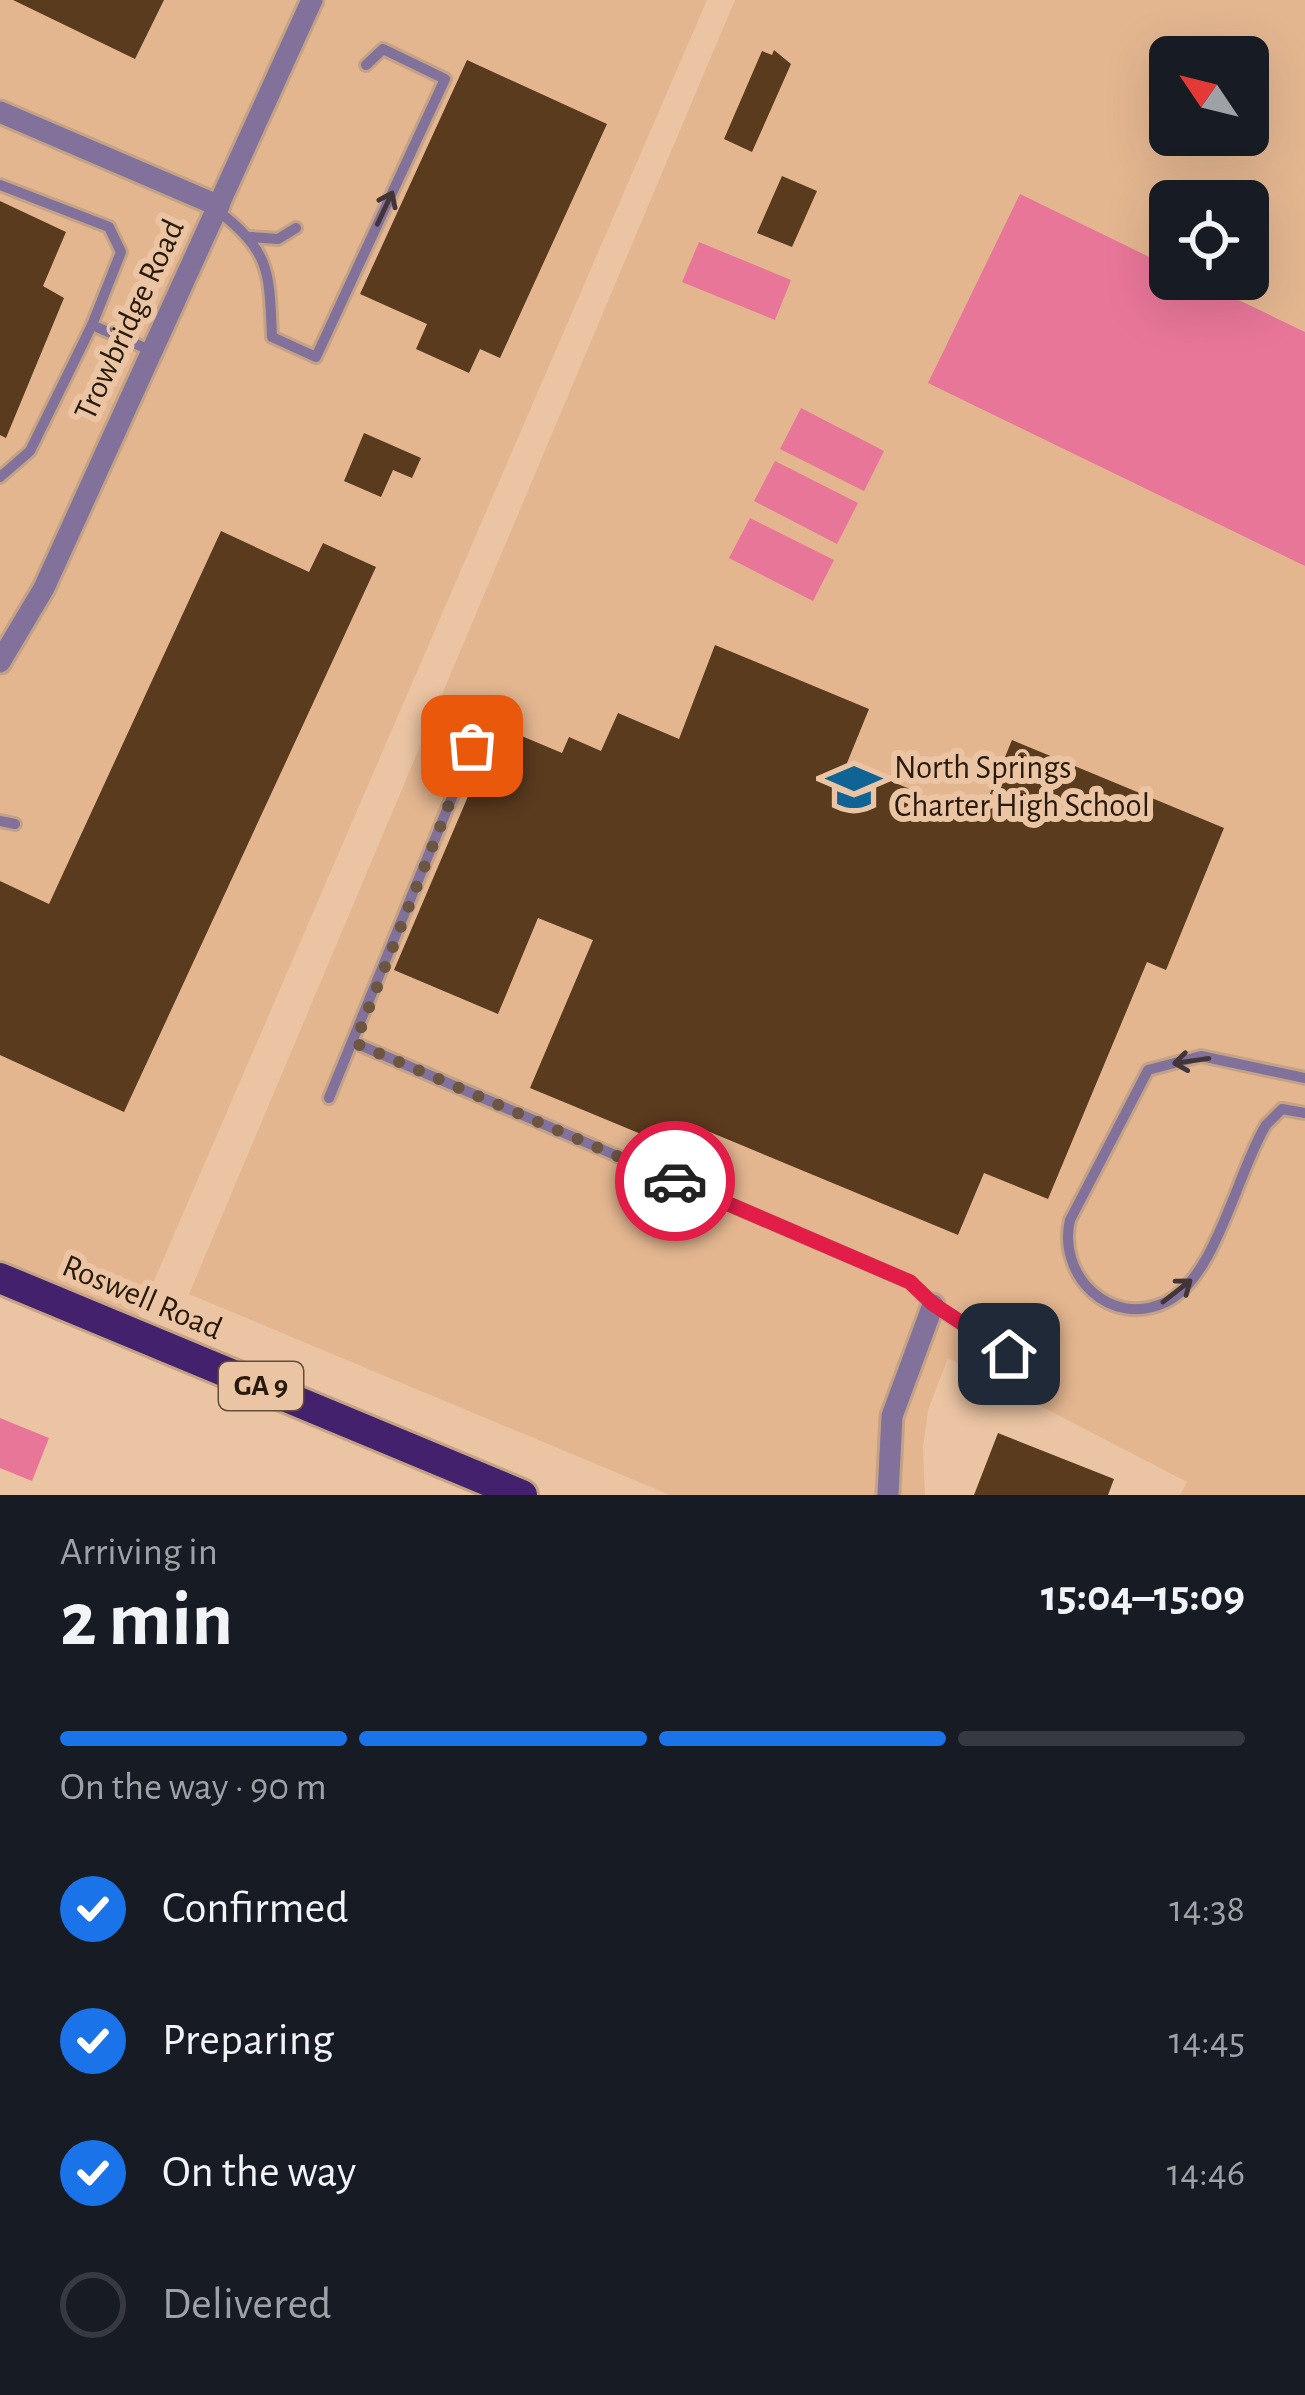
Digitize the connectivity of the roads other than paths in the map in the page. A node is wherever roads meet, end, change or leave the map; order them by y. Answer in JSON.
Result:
{"nodes":[{"id":1,"x":312,"y":0,"type":"edge"},
{"id":2,"x":366,"y":65,"type":"dead end"},
{"id":3,"x":0,"y":112,"type":"edge"},
{"id":4,"x":0,"y":185,"type":"edge"},
{"id":5,"x":218,"y":208,"type":"junction"},
{"id":6,"x":296,"y":228,"type":"dead end"},
{"id":7,"x":251,"y":237,"type":"junction"},
{"id":8,"x":92,"y":325,"type":"junction"},
{"id":9,"x":152,"y":351,"type":"junction"},
{"id":10,"x":0,"y":477,"type":"edge"},
{"id":11,"x":0,"y":662,"type":"edge"},
{"id":12,"x":472,"y":746,"type":"dead end"},
{"id":13,"x":0,"y":821,"type":"edge"},
{"id":14,"x":15,"y":824,"type":"dead end"},
{"id":15,"x":355,"y":1043,"type":"junction"},
{"id":16,"x":1305,"y":1078,"type":"edge"},
{"id":17,"x":329,"y":1099,"type":"dead end"},
{"id":18,"x":1305,"y":1113,"type":"edge"},
{"id":19,"x":0,"y":1278,"type":"edge"},
{"id":20,"x":933,"y":1304,"type":"junction"},
{"id":21,"x":1009,"y":1354,"type":"dead end"},
{"id":22,"x":522,"y":1495,"type":"edge"},
{"id":23,"x":888,"y":1495,"type":"edge"}],
"edges":[{"from":1,"to":5,"type":"street","name":"Trowbridge Road"},
{"from":7,"to":2,"type":"lane","one_way":true},
{"from":3,"to":5,"type":"street"},
{"from":4,"to":8,"type":"lane"},
{"from":5,"to":7,"type":"lane"},
{"from":5,"to":9,"type":"street","name":"Trowbridge Road"},
{"from":6,"to":7,"type":"lane"},
{"from":8,"to":9,"type":"lane"},
{"from":8,"to":10,"type":"lane"},
{"from":9,"to":11,"type":"street","name":"Trowbridge Road"},
{"from":12,"to":15,"type":"lane"},
{"from":13,"to":14,"type":"lane"},
{"from":15,"to":17,"type":"lane"},
{"from":15,"to":20,"type":"lane"},
{"from":16,"to":18,"type":"lane","one_way":true},
{"from":19,"to":22,"type":"main road","name":"Roswell Road","number":"GA 9"},
{"from":20,"to":21,"type":"lane"},
{"from":20,"to":23,"type":"street"}]}
